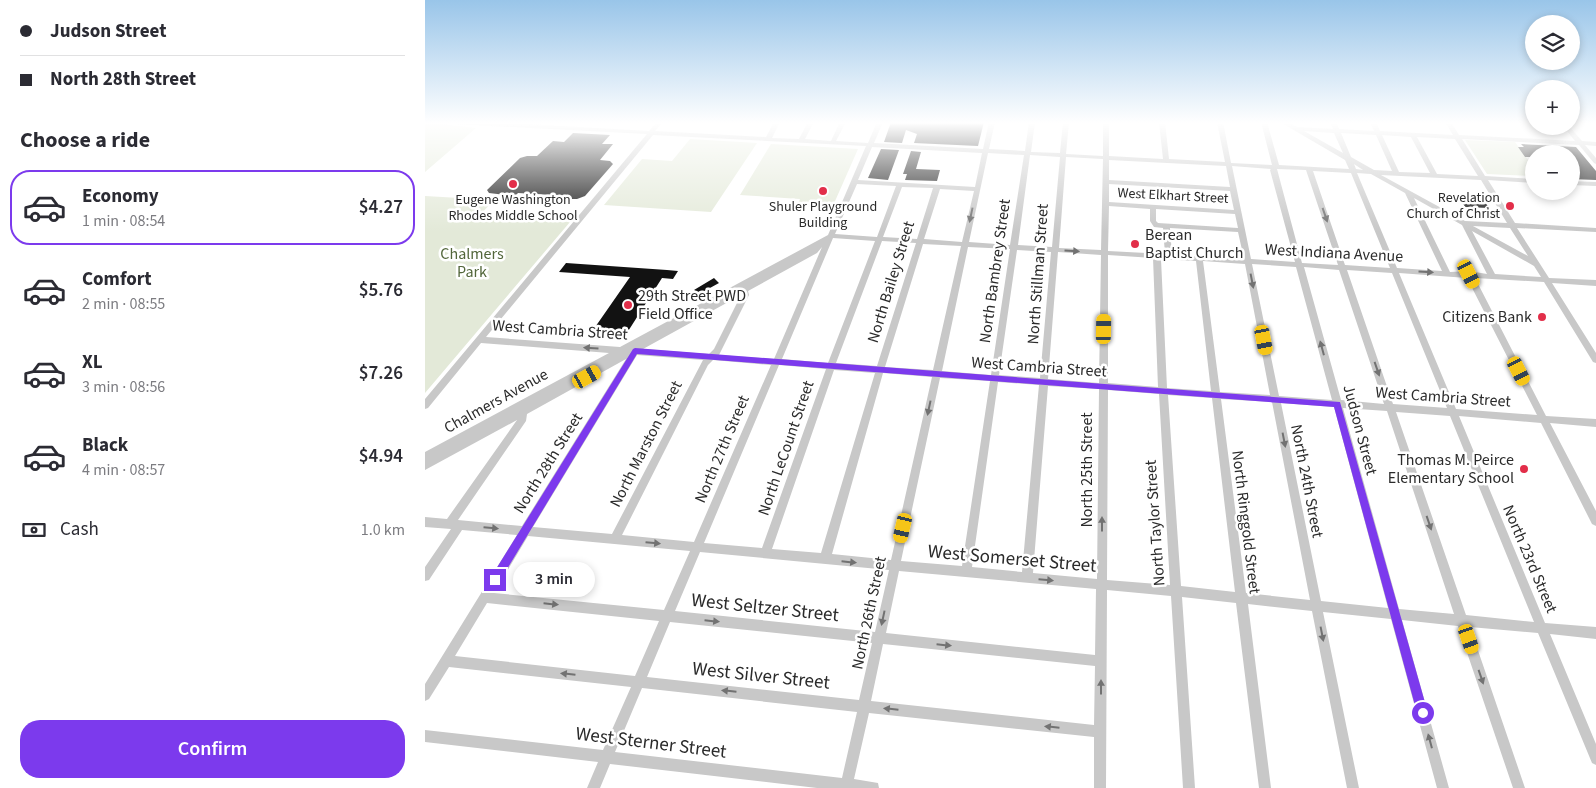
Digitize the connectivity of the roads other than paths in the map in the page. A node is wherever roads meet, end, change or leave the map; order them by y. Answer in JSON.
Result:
{"nodes":[{"id":1,"x":1347,"y":158,"type":"edge"},
{"id":2,"x":630,"y":159,"type":"edge"},
{"id":3,"x":864,"y":159,"type":"edge"},
{"id":4,"x":984,"y":159,"type":"edge"},
{"id":5,"x":1026,"y":159,"type":"edge"},
{"id":6,"x":1063,"y":159,"type":"edge"},
{"id":7,"x":1105,"y":159,"type":"edge"},
{"id":8,"x":1132,"y":159,"type":"edge"},
{"id":9,"x":1227,"y":159,"type":"edge"},
{"id":10,"x":1276,"y":159,"type":"edge"},
{"id":11,"x":1348,"y":159,"type":"edge"},
{"id":12,"x":1390,"y":159,"type":"edge"},
{"id":13,"x":1425,"y":159,"type":"edge"},
{"id":14,"x":1471,"y":159,"type":"edge"},
{"id":15,"x":1166,"y":161,"type":"joint"},
{"id":16,"x":1228,"y":164,"type":"junction"},
{"id":17,"x":1275,"y":167,"type":"junction"},
{"id":18,"x":1309,"y":169,"type":"junction"},
{"id":19,"x":1353,"y":171,"type":"junction"},
{"id":20,"x":1372,"y":172,"type":"junction"},
{"id":21,"x":1396,"y":173,"type":"junction"},
{"id":22,"x":1434,"y":175,"type":"junction"},
{"id":23,"x":1483,"y":178,"type":"junction"},
{"id":24,"x":1525,"y":180,"type":"edge"},
{"id":25,"x":855,"y":182,"type":"junction"},
{"id":26,"x":1106,"y":182,"type":"junction"},
{"id":27,"x":1580,"y":183,"type":"edge"},
{"id":28,"x":900,"y":184,"type":"junction"},
{"id":29,"x":1596,"y":184,"type":"edge"},
{"id":30,"x":937,"y":187,"type":"junction"},
{"id":31,"x":976,"y":189,"type":"junction"},
{"id":32,"x":1232,"y":189,"type":"junction"},
{"id":33,"x":1408,"y":193,"type":"junction"},
{"id":34,"x":1106,"y":204,"type":"junction"},
{"id":35,"x":1153,"y":208,"type":"junction"},
{"id":36,"x":1175,"y":209,"type":"junction"},
{"id":37,"x":1237,"y":212,"type":"junction"},
{"id":38,"x":1464,"y":223,"type":"junction"},
{"id":39,"x":1177,"y":226,"type":"junction"},
{"id":40,"x":1513,"y":226,"type":"junction"},
{"id":41,"x":1166,"y":227,"type":"junction"},
{"id":42,"x":1241,"y":230,"type":"junction"},
{"id":43,"x":1596,"y":230,"type":"edge"},
{"id":44,"x":831,"y":236,"type":"junction"},
{"id":45,"x":878,"y":239,"type":"junction"},
{"id":46,"x":919,"y":242,"type":"junction"},
{"id":47,"x":964,"y":244,"type":"junction"},
{"id":48,"x":1014,"y":248,"type":"junction"},
{"id":49,"x":1055,"y":250,"type":"junction"},
{"id":50,"x":1105,"y":253,"type":"junction"},
{"id":51,"x":1157,"y":256,"type":"junction"},
{"id":52,"x":1169,"y":257,"type":"junction"},
{"id":53,"x":1199,"y":259,"type":"junction"},
{"id":54,"x":1249,"y":262,"type":"junction"},
{"id":55,"x":1536,"y":264,"type":"junction"},
{"id":56,"x":1299,"y":265,"type":"junction"},
{"id":57,"x":1343,"y":268,"type":"junction"},
{"id":58,"x":1394,"y":270,"type":"junction"},
{"id":59,"x":1447,"y":273,"type":"junction"},
{"id":60,"x":1469,"y":274,"type":"junction"},
{"id":61,"x":1492,"y":276,"type":"junction"},
{"id":62,"x":1545,"y":279,"type":"junction"},
{"id":63,"x":1596,"y":283,"type":"edge"},
{"id":64,"x":741,"y":288,"type":"junction"},
{"id":65,"x":480,"y":340,"type":"junction"},
{"id":66,"x":621,"y":350,"type":"junction"},
{"id":67,"x":635,"y":351,"type":"junction"},
{"id":68,"x":711,"y":357,"type":"junction"},
{"id":69,"x":1596,"y":360,"type":"edge"},
{"id":70,"x":775,"y":362,"type":"junction"},
{"id":71,"x":831,"y":366,"type":"junction"},
{"id":72,"x":880,"y":370,"type":"junction"},
{"id":73,"x":936,"y":374,"type":"junction"},
{"id":74,"x":995,"y":378,"type":"junction"},
{"id":75,"x":1045,"y":382,"type":"junction"},
{"id":76,"x":1103,"y":386,"type":"junction"},
{"id":77,"x":1163,"y":391,"type":"junction"},
{"id":78,"x":1215,"y":395,"type":"junction"},
{"id":79,"x":1276,"y":399,"type":"junction"},
{"id":80,"x":1337,"y":404,"type":"junction"},
{"id":81,"x":425,"y":405,"type":"edge"},
{"id":82,"x":1390,"y":408,"type":"junction"},
{"id":83,"x":521,"y":409,"type":"junction"},
{"id":84,"x":1453,"y":412,"type":"junction"},
{"id":85,"x":1544,"y":419,"type":"junction"},
{"id":86,"x":1596,"y":423,"type":"edge"},
{"id":87,"x":425,"y":457,"type":"edge"},
{"id":88,"x":425,"y":466,"type":"edge"},
{"id":89,"x":1596,"y":521,"type":"edge"},
{"id":90,"x":425,"y":522,"type":"edge"},
{"id":91,"x":455,"y":525,"type":"junction"},
{"id":92,"x":524,"y":531,"type":"junction"},
{"id":93,"x":614,"y":540,"type":"junction"},
{"id":94,"x":696,"y":547,"type":"junction"},
{"id":95,"x":765,"y":554,"type":"junction"},
{"id":96,"x":825,"y":559,"type":"junction"},
{"id":97,"x":894,"y":566,"type":"junction"},
{"id":98,"x":967,"y":572,"type":"junction"},
{"id":99,"x":425,"y":576,"type":"edge"},
{"id":100,"x":1027,"y":578,"type":"junction"},
{"id":101,"x":1102,"y":585,"type":"junction"},
{"id":102,"x":1175,"y":590,"type":"junction"},
{"id":103,"x":485,"y":597,"type":"junction"},
{"id":104,"x":1241,"y":598,"type":"junction"},
{"id":105,"x":1317,"y":607,"type":"junction"},
{"id":106,"x":1395,"y":614,"type":"junction"},
{"id":107,"x":666,"y":616,"type":"junction"},
{"id":108,"x":1462,"y":621,"type":"junction"},
{"id":109,"x":1543,"y":628,"type":"junction"},
{"id":110,"x":1596,"y":633,"type":"edge"},
{"id":111,"x":879,"y":638,"type":"junction"},
{"id":112,"x":446,"y":660,"type":"junction"},
{"id":113,"x":1101,"y":661,"type":"junction"},
{"id":114,"x":639,"y":682,"type":"junction"},
{"id":115,"x":425,"y":694,"type":"edge"},
{"id":116,"x":864,"y":706,"type":"junction"},
{"id":117,"x":1101,"y":732,"type":"junction"},
{"id":118,"x":425,"y":736,"type":"edge"},
{"id":119,"x":607,"y":757,"type":"junction"},
{"id":120,"x":1596,"y":759,"type":"edge"},
{"id":121,"x":846,"y":786,"type":"edge"},
{"id":122,"x":593,"y":788,"type":"edge"},
{"id":123,"x":873,"y":788,"type":"edge"},
{"id":124,"x":1100,"y":788,"type":"edge"},
{"id":125,"x":1189,"y":788,"type":"edge"},
{"id":126,"x":1265,"y":788,"type":"edge"},
{"id":127,"x":1353,"y":788,"type":"edge"},
{"id":128,"x":1443,"y":788,"type":"edge"},
{"id":129,"x":1519,"y":788,"type":"edge"}],
"edges":[{"from":1,"to":19,"type":"street","name":"North 23rd Street"},
{"from":2,"to":65,"type":"street"},
{"from":3,"to":25,"type":"street","name":"North 27th Street"},
{"from":4,"to":31,"type":"street","name":"North 26th Street"},
{"from":5,"to":48,"type":"street","name":"North Bambrey Street"},
{"from":6,"to":49,"type":"street","name":"North Stillman Street"},
{"from":7,"to":26,"type":"street","name":"North 25th Street"},
{"from":8,"to":15,"type":"street"},
{"from":9,"to":16,"type":"street","name":"North 24th Street"},
{"from":10,"to":17,"type":"street","name":"Judson Street"},
{"from":11,"to":20,"type":"street"},
{"from":12,"to":21,"type":"street"},
{"from":13,"to":22,"type":"street"},
{"from":14,"to":23,"type":"street"},
{"from":15,"to":16,"type":"street"},
{"from":16,"to":17,"type":"street"},
{"from":16,"to":32,"type":"street","name":"North 24th Street"},
{"from":17,"to":18,"type":"street"},
{"from":17,"to":56,"type":"street","name":"Judson Street"},
{"from":18,"to":19,"type":"street"},
{"from":18,"to":57,"type":"street","one_way":true},
{"from":19,"to":20,"type":"street"},
{"from":19,"to":58,"type":"street","name":"North 23rd Street"},
{"from":20,"to":21,"type":"street"},
{"from":20,"to":33,"type":"street"},
{"from":21,"to":22,"type":"street"},
{"from":22,"to":23,"type":"street"},
{"from":23,"to":24,"type":"street"},
{"from":23,"to":40,"type":"street"},
{"from":25,"to":28,"type":"street"},
{"from":25,"to":44,"type":"street","name":"North 27th Street"},
{"from":26,"to":32,"type":"street"},
{"from":26,"to":34,"type":"street","name":"North 25th Street"},
{"from":27,"to":29,"type":"street"},
{"from":28,"to":30,"type":"street"},
{"from":28,"to":45,"type":"street","name":"North LeCount Street"},
{"from":30,"to":31,"type":"street"},
{"from":30,"to":46,"type":"street","name":"North Bailey Street"},
{"from":31,"to":47,"type":"street","name":"North 26th Street","one_way":true},
{"from":32,"to":37,"type":"street","name":"North 24th Street"},
{"from":33,"to":38,"type":"street"},
{"from":33,"to":59,"type":"street"},
{"from":34,"to":35,"type":"street","name":"West Elkhart Street"},
{"from":34,"to":50,"type":"street","name":"North 25th Street"},
{"from":35,"to":36,"type":"street","name":"West Elkhart Street"},
{"from":35,"to":41,"type":"street"},
{"from":36,"to":37,"type":"street","name":"West Elkhart Street"},
{"from":36,"to":39,"type":"street"},
{"from":37,"to":42,"type":"street","name":"North 24th Street"},
{"from":38,"to":40,"type":"street"},
{"from":38,"to":55,"type":"street"},
{"from":38,"to":61,"type":"street"},
{"from":39,"to":41,"type":"street"},
{"from":39,"to":42,"type":"street"},
{"from":40,"to":43,"type":"street"},
{"from":40,"to":55,"type":"street"},
{"from":41,"to":52,"type":"street"},
{"from":42,"to":54,"type":"street","name":"North 24th Street"},
{"from":44,"to":45,"type":"street","name":"West Indiana Avenue"},
{"from":44,"to":64,"type":"street","name":"Chalmers Avenue"},
{"from":44,"to":70,"type":"street","name":"North 27th Street"},
{"from":45,"to":46,"type":"street","name":"West Indiana Avenue"},
{"from":45,"to":71,"type":"street","name":"North LeCount Street"},
{"from":46,"to":47,"type":"street","name":"West Indiana Avenue"},
{"from":46,"to":72,"type":"street","name":"North Bailey Street"},
{"from":47,"to":48,"type":"street","name":"West Indiana Avenue"},
{"from":47,"to":73,"type":"street","name":"North 26th Street"},
{"from":48,"to":49,"type":"street","name":"West Indiana Avenue"},
{"from":48,"to":74,"type":"street","name":"North Bambrey Street"},
{"from":49,"to":50,"type":"street","name":"West Indiana Avenue","one_way":true},
{"from":49,"to":75,"type":"street","name":"North Stillman Street"},
{"from":50,"to":51,"type":"street","name":"West Indiana Avenue"},
{"from":50,"to":76,"type":"street","name":"North 25th Street"},
{"from":51,"to":52,"type":"street","name":"West Indiana Avenue"},
{"from":51,"to":77,"type":"street","name":"North Taylor Street"},
{"from":52,"to":53,"type":"street","name":"West Indiana Avenue"},
{"from":53,"to":54,"type":"street","name":"West Indiana Avenue"},
{"from":53,"to":78,"type":"street","name":"North Ringgold Street"},
{"from":54,"to":56,"type":"street","name":"West Indiana Avenue"},
{"from":54,"to":79,"type":"street","name":"North 24th Street","one_way":true},
{"from":55,"to":62,"type":"street"},
{"from":56,"to":57,"type":"street","name":"West Indiana Avenue"},
{"from":80,"to":56,"type":"street","name":"Judson Street","one_way":true},
{"from":57,"to":58,"type":"street","name":"West Indiana Avenue"},
{"from":57,"to":82,"type":"street","one_way":true},
{"from":58,"to":59,"type":"street","name":"West Indiana Avenue","one_way":true},
{"from":58,"to":84,"type":"street","name":"North 23rd Street"},
{"from":59,"to":60,"type":"street","name":"West Indiana Avenue"},
{"from":60,"to":61,"type":"street","name":"West Indiana Avenue"},
{"from":60,"to":85,"type":"street"},
{"from":61,"to":62,"type":"street","name":"West Indiana Avenue"},
{"from":62,"to":63,"type":"street","name":"West Indiana Avenue"},
{"from":62,"to":69,"type":"street"},
{"from":64,"to":66,"type":"street","name":"Chalmers Avenue"},
{"from":64,"to":67,"type":"street","name":"Chalmers Avenue"},
{"from":64,"to":68,"type":"street","name":"North Marston Street"},
{"from":66,"to":65,"type":"street","name":"West Cambria Street","one_way":true},
{"from":65,"to":81,"type":"street"},
{"from":66,"to":67,"type":"street","name":"West Cambria Street"},
{"from":66,"to":83,"type":"street","name":"Chalmers Avenue"},
{"from":67,"to":68,"type":"street","name":"West Cambria Street"},
{"from":67,"to":83,"type":"street","name":"Chalmers Avenue"},
{"from":67,"to":92,"type":"street","name":"North 28th Street"},
{"from":68,"to":70,"type":"street","name":"West Cambria Street"},
{"from":68,"to":93,"type":"street","name":"North Marston Street"},
{"from":70,"to":71,"type":"street","name":"West Cambria Street"},
{"from":70,"to":94,"type":"street","name":"North 27th Street"},
{"from":71,"to":72,"type":"street","name":"West Cambria Street"},
{"from":71,"to":95,"type":"street","name":"North LeCount Street"},
{"from":72,"to":73,"type":"street","name":"West Cambria Street"},
{"from":72,"to":96,"type":"street","name":"North Bailey Street"},
{"from":73,"to":74,"type":"street","name":"West Cambria Street"},
{"from":73,"to":97,"type":"street","name":"North 26th Street","one_way":true},
{"from":74,"to":75,"type":"street","name":"West Cambria Street"},
{"from":74,"to":98,"type":"street","name":"North Bambrey Street"},
{"from":75,"to":76,"type":"street","name":"West Cambria Street"},
{"from":75,"to":100,"type":"street","name":"North Stillman Street"},
{"from":76,"to":77,"type":"street","name":"West Cambria Street"},
{"from":101,"to":76,"type":"street","name":"North 25th Street","one_way":true},
{"from":77,"to":78,"type":"street","name":"West Cambria Street"},
{"from":77,"to":102,"type":"street","name":"North Taylor Street"},
{"from":78,"to":79,"type":"street","name":"West Cambria Street"},
{"from":78,"to":104,"type":"street","name":"North Ringgold Street"},
{"from":79,"to":80,"type":"street","name":"West Cambria Street"},
{"from":79,"to":105,"type":"street","name":"North 24th Street","one_way":true},
{"from":80,"to":82,"type":"street","name":"West Cambria Street"},
{"from":80,"to":106,"type":"street","name":"Judson Street"},
{"from":82,"to":84,"type":"street","name":"West Cambria Street"},
{"from":82,"to":108,"type":"street","one_way":true},
{"from":83,"to":87,"type":"street","name":"Chalmers Avenue"},
{"from":83,"to":88,"type":"street","name":"Chalmers Avenue"},
{"from":83,"to":91,"type":"street"},
{"from":84,"to":85,"type":"street","name":"West Cambria Street"},
{"from":84,"to":109,"type":"street","name":"North 23rd Street"},
{"from":85,"to":86,"type":"street","name":"West Cambria Street"},
{"from":85,"to":89,"type":"street"},
{"from":90,"to":91,"type":"street","name":"West Somerset Street"},
{"from":91,"to":92,"type":"street","name":"West Somerset Street","one_way":true},
{"from":91,"to":99,"type":"street"},
{"from":92,"to":93,"type":"street","name":"West Somerset Street"},
{"from":92,"to":103,"type":"street","name":"North 28th Street"},
{"from":93,"to":94,"type":"street","name":"West Somerset Street","one_way":true},
{"from":94,"to":95,"type":"street","name":"West Somerset Street"},
{"from":94,"to":107,"type":"street","name":"North 27th Street"},
{"from":95,"to":96,"type":"street","name":"West Somerset Street"},
{"from":96,"to":97,"type":"street","name":"West Somerset Street","one_way":true},
{"from":97,"to":98,"type":"street","name":"West Somerset Street"},
{"from":97,"to":111,"type":"street","name":"North 26th Street","one_way":true},
{"from":98,"to":100,"type":"street","name":"West Somerset Street"},
{"from":100,"to":101,"type":"street","name":"West Somerset Street","one_way":true},
{"from":101,"to":102,"type":"street","name":"West Somerset Street"},
{"from":101,"to":113,"type":"street","name":"North 25th Street"},
{"from":102,"to":104,"type":"street","name":"West Somerset Street"},
{"from":102,"to":125,"type":"street","name":"North Taylor Street"},
{"from":103,"to":107,"type":"street","name":"West Seltzer Street","one_way":true},
{"from":103,"to":112,"type":"street","name":"North 28th Street"},
{"from":104,"to":105,"type":"street","name":"West Somerset Street"},
{"from":104,"to":126,"type":"street","name":"North Ringgold Street"},
{"from":105,"to":106,"type":"street","name":"West Somerset Street"},
{"from":105,"to":127,"type":"street","name":"North 24th Street","one_way":true},
{"from":106,"to":108,"type":"street","name":"West Somerset Street"},
{"from":128,"to":106,"type":"street","name":"Judson Street","one_way":true},
{"from":107,"to":111,"type":"street","name":"West Seltzer Street","one_way":true},
{"from":107,"to":114,"type":"street","name":"North 27th Street"},
{"from":108,"to":109,"type":"street","name":"West Somerset Street"},
{"from":108,"to":129,"type":"street","one_way":true},
{"from":109,"to":110,"type":"street","name":"West Somerset Street"},
{"from":109,"to":120,"type":"street","name":"North 23rd Street"},
{"from":111,"to":113,"type":"street","name":"West Seltzer Street","one_way":true},
{"from":111,"to":116,"type":"street","name":"North 26th Street"},
{"from":114,"to":112,"type":"street","name":"West Silver Street","one_way":true},
{"from":112,"to":115,"type":"street","name":"North 28th Street"},
{"from":117,"to":113,"type":"street","name":"North 25th Street","one_way":true},
{"from":116,"to":114,"type":"street","name":"West Silver Street","one_way":true},
{"from":114,"to":119,"type":"street","name":"North 27th Street"},
{"from":117,"to":116,"type":"street","name":"West Silver Street","one_way":true},
{"from":116,"to":121,"type":"street","name":"North 26th Street"},
{"from":117,"to":124,"type":"street","name":"North 25th Street"},
{"from":118,"to":119,"type":"street","name":"West Sterner Street"},
{"from":119,"to":121,"type":"street","name":"West Sterner Street"},
{"from":119,"to":122,"type":"street","name":"North 27th Street"},
{"from":121,"to":123,"type":"street","name":"West Sterner Street"}]}
